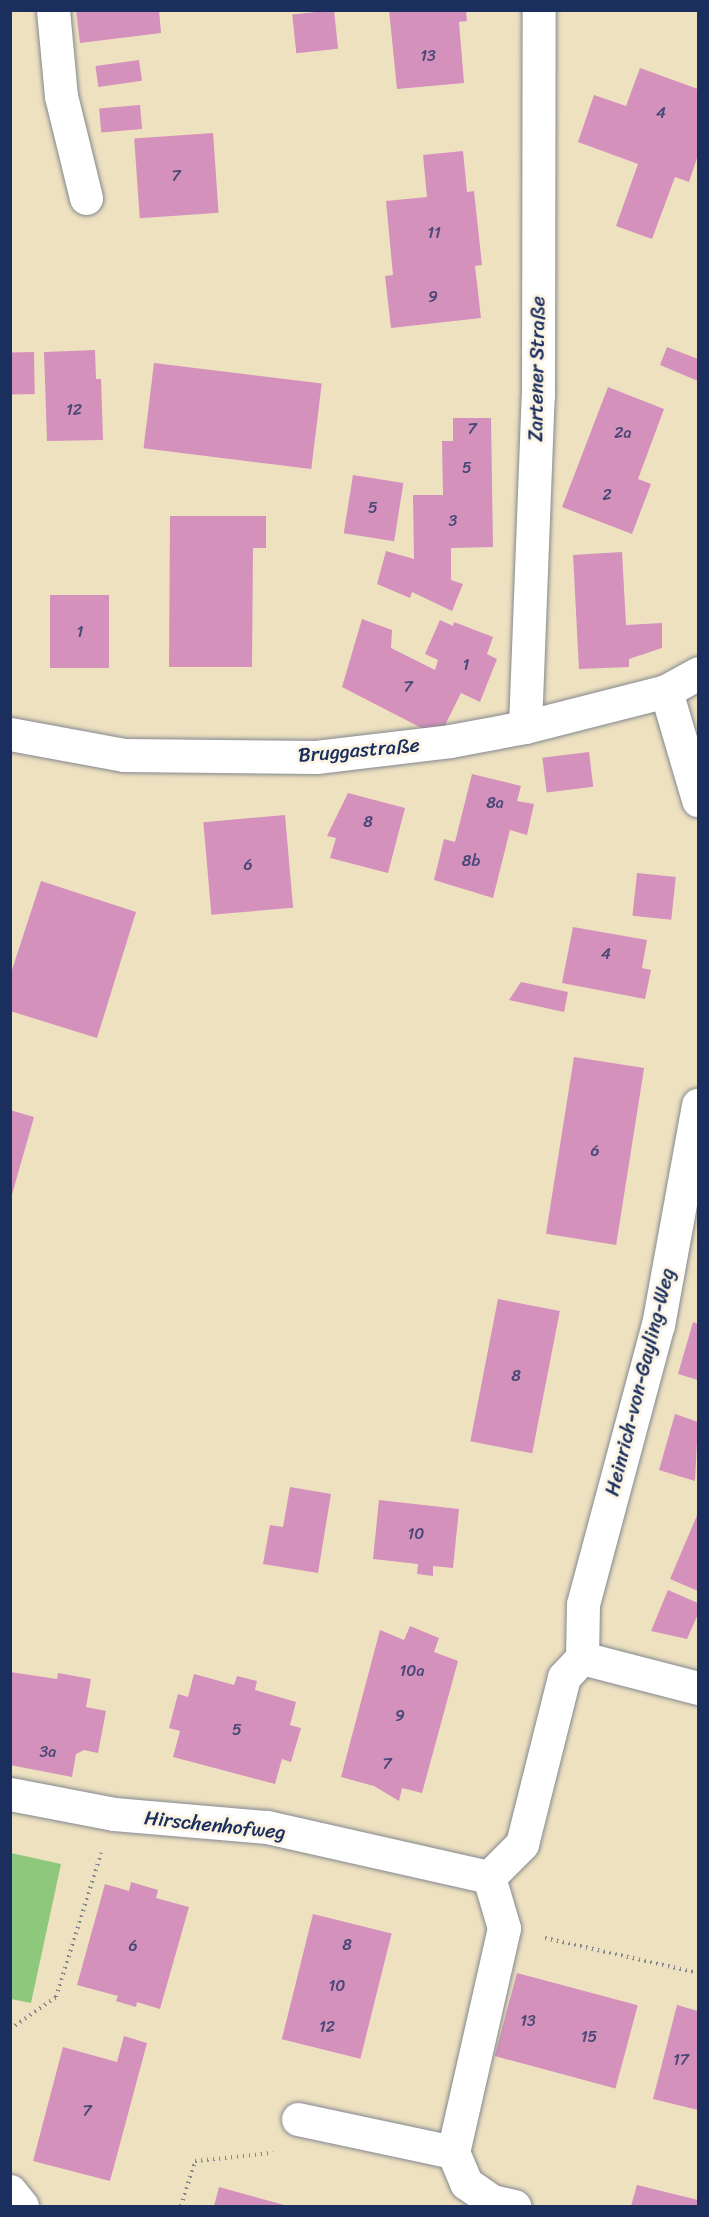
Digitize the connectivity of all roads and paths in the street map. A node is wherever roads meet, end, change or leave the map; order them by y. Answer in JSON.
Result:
{"nodes":[{"id":1,"x":53,"y":10,"type":"edge"},
{"id":2,"x":539,"y":10,"type":"edge"},
{"id":3,"x":86,"y":198,"type":"dead end"},
{"id":4,"x":699,"y":673,"type":"edge"},
{"id":5,"x":666,"y":691,"type":"junction"},
{"id":6,"x":525,"y":727,"type":"junction"},
{"id":7,"x":10,"y":734,"type":"edge"},
{"id":8,"x":699,"y":800,"type":"edge"},
{"id":9,"x":699,"y":1105,"type":"edge"},
{"id":10,"x":582,"y":1658,"type":"junction"},
{"id":11,"x":699,"y":1688,"type":"edge"},
{"id":12,"x":10,"y":1794,"type":"edge"},
{"id":13,"x":114,"y":1814,"type":"junction"},
{"id":14,"x":489,"y":1877,"type":"junction"},
{"id":15,"x":504,"y":1928,"type":"junction"},
{"id":16,"x":699,"y":1973,"type":"edge"},
{"id":17,"x":10,"y":2029,"type":"edge"},
{"id":18,"x":298,"y":2119,"type":"joint"},
{"id":19,"x":453,"y":2152,"type":"junction"},
{"id":20,"x":10,"y":2191,"type":"edge"},
{"id":21,"x":499,"y":2205,"type":"edge"},
{"id":22,"x":22,"y":2206,"type":"edge"},
{"id":23,"x":181,"y":2206,"type":"edge"}],
"edges":[{"from":1,"to":3,"type":"street"},
{"from":2,"to":6,"type":"street","name":"Zartener Straße"},
{"from":4,"to":5,"type":"street","name":"Bruggastraße"},
{"from":5,"to":6,"type":"street","name":"Bruggastraße"},
{"from":5,"to":8,"type":"street"},
{"from":6,"to":7,"type":"street","name":"Bruggastraße"},
{"from":9,"to":10,"type":"street","name":"Heinrich-von-Gayling-Weg"},
{"from":10,"to":11,"type":"street"},
{"from":10,"to":14,"type":"street"},
{"from":12,"to":13,"type":"street","name":"Hirschenhofweg"},
{"from":13,"to":14,"type":"street","name":"Hirschenhofweg"},
{"from":13,"to":17,"type":"path"},
{"from":14,"to":15,"type":"street"},
{"from":15,"to":16,"type":"path"},
{"from":15,"to":19,"type":"street"},
{"from":18,"to":19,"type":"street"},
{"from":18,"to":23,"type":"path"},
{"from":19,"to":21,"type":"street"},
{"from":20,"to":22,"type":"street"}]}
